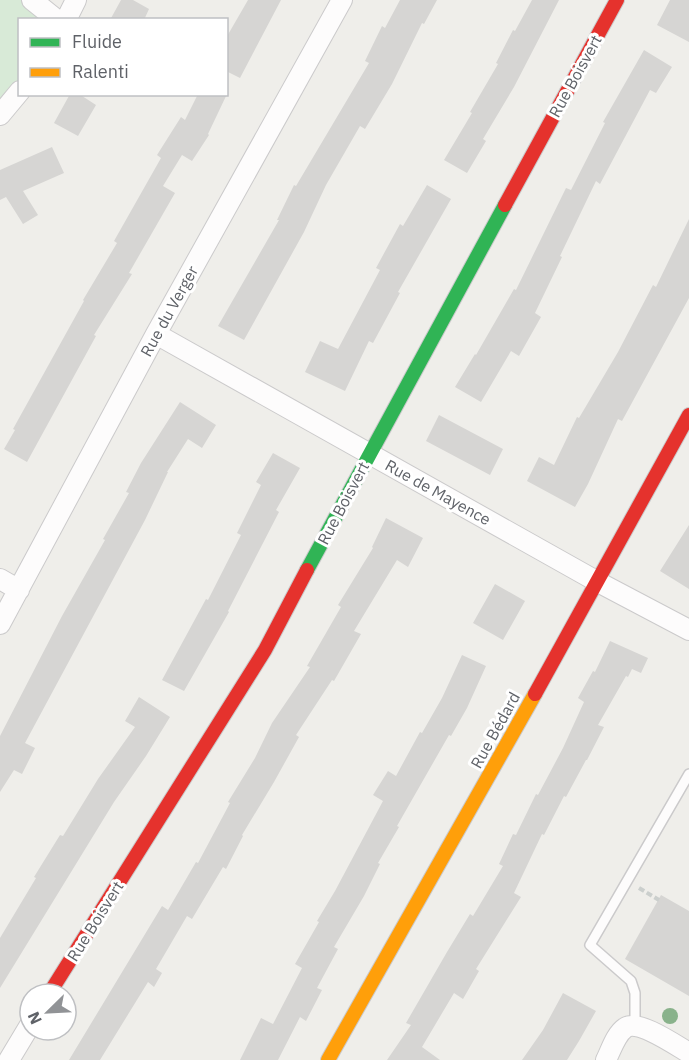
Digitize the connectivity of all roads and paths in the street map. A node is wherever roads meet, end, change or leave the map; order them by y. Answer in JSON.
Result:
{"nodes":[{"id":1,"x":33,"y":0,"type":"edge"},
{"id":2,"x":76,"y":0,"type":"edge"},
{"id":3,"x":342,"y":0,"type":"edge"},
{"id":4,"x":617,"y":0,"type":"edge"},
{"id":5,"x":55,"y":18,"type":"edge"},
{"id":6,"x":67,"y":18,"type":"edge"},
{"id":7,"x":18,"y":93,"type":"edge"},
{"id":8,"x":0,"y":115,"type":"edge"},
{"id":9,"x":156,"y":334,"type":"junction"},
{"id":10,"x":689,"y":415,"type":"edge"},
{"id":11,"x":369,"y":454,"type":"junction"},
{"id":12,"x":0,"y":579,"type":"edge"},
{"id":13,"x":598,"y":582,"type":"junction"},
{"id":14,"x":20,"y":590,"type":"junction"},
{"id":15,"x":0,"y":624,"type":"edge"},
{"id":16,"x":689,"y":630,"type":"edge"},
{"id":17,"x":689,"y":774,"type":"edge"},
{"id":18,"x":650,"y":894,"type":"dead end"},
{"id":19,"x":659,"y":900,"type":"dead end"},
{"id":20,"x":57,"y":982,"type":"edge"},
{"id":21,"x":635,"y":1025,"type":"junction"},
{"id":22,"x":20,"y":1042,"type":"edge"},
{"id":23,"x":689,"y":1053,"type":"edge"},
{"id":24,"x":9,"y":1060,"type":"edge"},
{"id":25,"x":328,"y":1060,"type":"edge"},
{"id":26,"x":606,"y":1060,"type":"edge"}],
"edges":[{"from":1,"to":5,"type":"street"},
{"from":2,"to":6,"type":"street"},
{"from":3,"to":9,"type":"street","name":"Rue du Verger"},
{"from":4,"to":11,"type":"street","name":"Rue Boisvert"},
{"from":7,"to":8,"type":"street"},
{"from":9,"to":11,"type":"street","name":"Rue de Mayence"},
{"from":9,"to":14,"type":"street","name":"Rue du Verger"},
{"from":10,"to":13,"type":"street","name":"Rue Bédard"},
{"from":11,"to":13,"type":"street","name":"Rue de Mayence"},
{"from":11,"to":20,"type":"street","name":"Rue Boisvert"},
{"from":12,"to":14,"type":"street"},
{"from":13,"to":16,"type":"street","name":"Rue de Mayence"},
{"from":13,"to":25,"type":"street","name":"Rue Bédard"},
{"from":14,"to":15,"type":"street","name":"Rue du Verger"},
{"from":17,"to":21,"type":"lane"},
{"from":18,"to":19,"type":"path"},
{"from":21,"to":23,"type":"street"},
{"from":21,"to":26,"type":"street"},
{"from":22,"to":24,"type":"street"}]}
